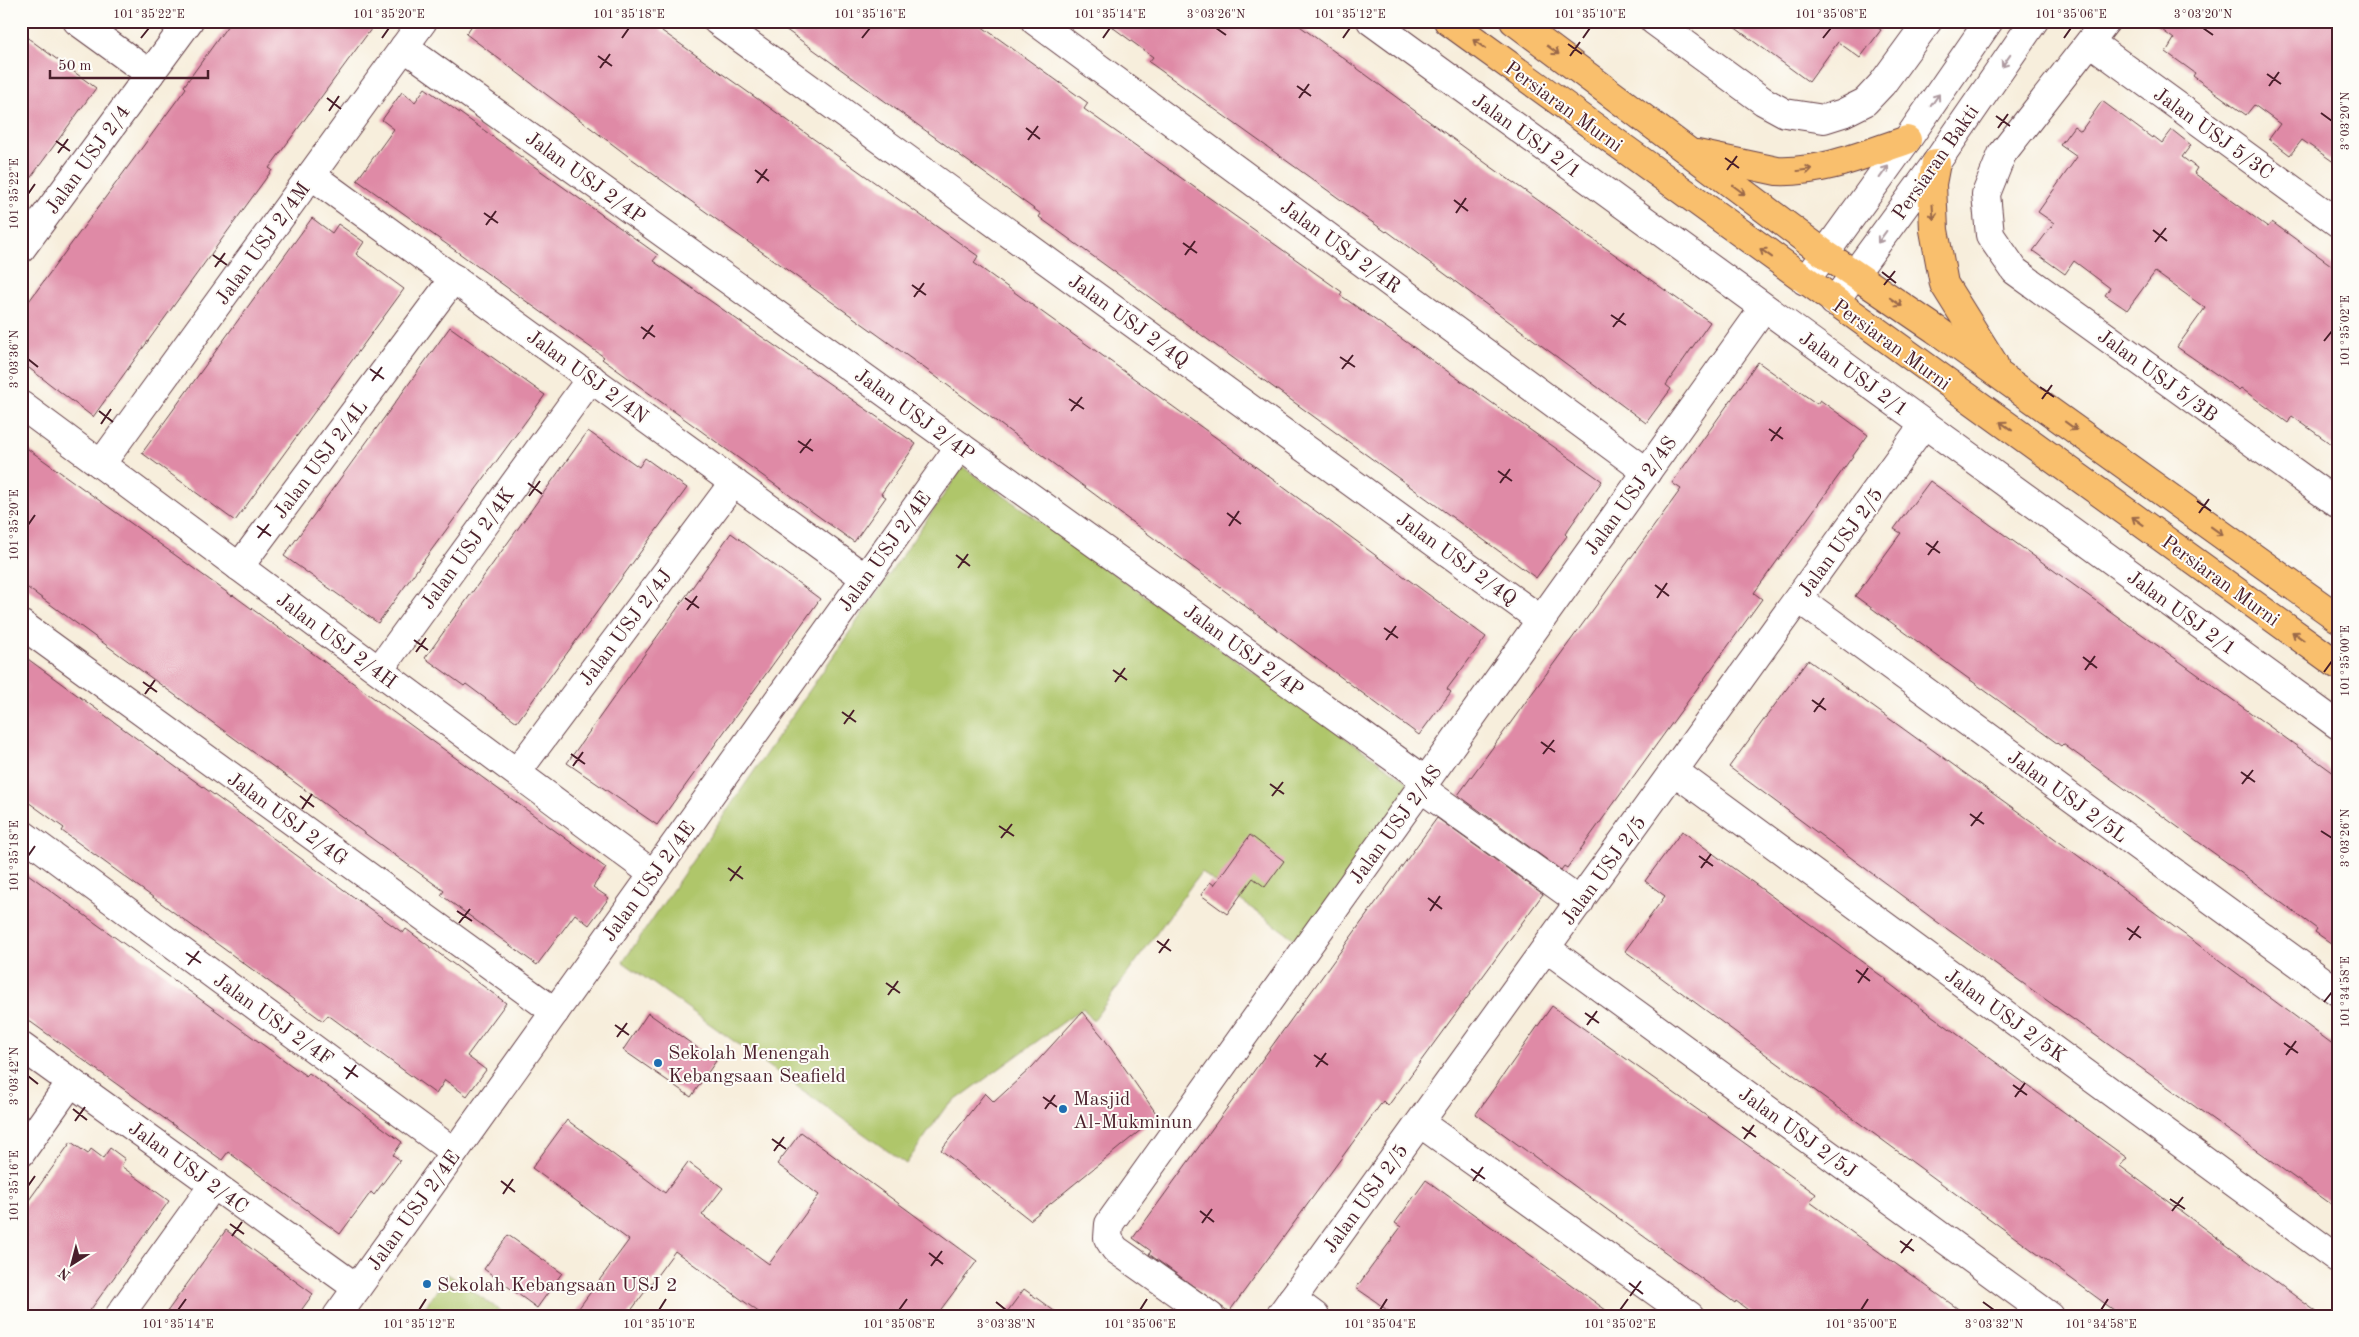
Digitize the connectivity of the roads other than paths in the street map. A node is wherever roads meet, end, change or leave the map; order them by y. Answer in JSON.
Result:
{"nodes":[{"id":1,"x":77,"y":21,"type":"edge"},
{"id":2,"x":189,"y":21,"type":"edge"},
{"id":3,"x":423,"y":21,"type":"edge"},
{"id":4,"x":717,"y":21,"type":"edge"},
{"id":5,"x":1035,"y":21,"type":"edge"},
{"id":6,"x":1371,"y":21,"type":"edge"},
{"id":7,"x":1448,"y":21,"type":"edge"},
{"id":8,"x":1514,"y":21,"type":"edge"},
{"id":9,"x":1654,"y":21,"type":"edge"},
{"id":10,"x":1928,"y":21,"type":"edge"},
{"id":11,"x":1989,"y":21,"type":"edge"},
{"id":12,"x":2034,"y":21,"type":"edge"},
{"id":13,"x":2106,"y":21,"type":"edge"},
{"id":14,"x":2090,"y":42,"type":"junction"},
{"id":15,"x":404,"y":47,"type":"junction"},
{"id":16,"x":150,"y":74,"type":"junction"},
{"id":17,"x":1907,"y":140,"type":"junction"},
{"id":18,"x":1689,"y":152,"type":"junction"},
{"id":19,"x":1936,"y":163,"type":"junction"},
{"id":20,"x":311,"y":175,"type":"junction"},
{"id":21,"x":2338,"y":223,"type":"edge"},
{"id":22,"x":21,"y":249,"type":"edge"},
{"id":23,"x":1825,"y":254,"type":"junction"},
{"id":24,"x":1856,"y":274,"type":"junction"},
{"id":25,"x":454,"y":278,"type":"junction"},
{"id":26,"x":1805,"y":281,"type":"junction"},
{"id":27,"x":1834,"y":302,"type":"junction"},
{"id":28,"x":1764,"y":308,"type":"junction"},
{"id":29,"x":2002,"y":376,"type":"junction"},
{"id":30,"x":591,"y":378,"type":"junction"},
{"id":31,"x":21,"y":405,"type":"edge"},
{"id":32,"x":1924,"y":424,"type":"junction"},
{"id":33,"x":960,"y":446,"type":"junction"},
{"id":34,"x":101,"y":464,"type":"junction"},
{"id":35,"x":1647,"y":472,"type":"junction"},
{"id":36,"x":734,"y":482,"type":"junction"},
{"id":37,"x":2338,"y":504,"type":"edge"},
{"id":38,"x":239,"y":567,"type":"junction"},
{"id":39,"x":865,"y":578,"type":"junction"},
{"id":40,"x":1799,"y":599,"type":"junction"},
{"id":41,"x":2338,"y":618,"type":"edge"},
{"id":42,"x":1541,"y":620,"type":"junction"},
{"id":43,"x":21,"y":624,"type":"edge"},
{"id":44,"x":2338,"y":665,"type":"edge"},
{"id":45,"x":379,"y":670,"type":"junction"},
{"id":46,"x":2338,"y":725,"type":"edge"},
{"id":47,"x":1674,"y":771,"type":"junction"},
{"id":48,"x":517,"y":772,"type":"junction"},
{"id":49,"x":1424,"y":784,"type":"junction"},
{"id":50,"x":21,"y":833,"type":"edge"},
{"id":51,"x":654,"y":874,"type":"junction"},
{"id":52,"x":1580,"y":902,"type":"junction"},
{"id":53,"x":1546,"y":948,"type":"junction"},
{"id":54,"x":2338,"y":992,"type":"edge"},
{"id":55,"x":555,"y":1012,"type":"junction"},
{"id":56,"x":21,"y":1046,"type":"edge"},
{"id":57,"x":71,"y":1082,"type":"junction"},
{"id":58,"x":1420,"y":1123,"type":"junction"},
{"id":59,"x":454,"y":1152,"type":"junction"},
{"id":60,"x":21,"y":1153,"type":"edge"},
{"id":61,"x":214,"y":1184,"type":"junction"},
{"id":62,"x":2338,"y":1260,"type":"edge"},
{"id":63,"x":357,"y":1288,"type":"junction"},
{"id":64,"x":1286,"y":1307,"type":"edge"},
{"id":65,"x":118,"y":1316,"type":"edge"},
{"id":66,"x":337,"y":1316,"type":"edge"},
{"id":67,"x":1210,"y":1316,"type":"edge"},
{"id":68,"x":1315,"y":1316,"type":"edge"},
{"id":69,"x":1690,"y":1316,"type":"edge"},
{"id":70,"x":2050,"y":1316,"type":"edge"}],
"edges":[{"from":1,"to":16,"type":"street"},
{"from":2,"to":16,"type":"street","name":"Jalan USJ 2/4"},
{"from":3,"to":15,"type":"street","name":"Jalan USJ 2/4M"},
{"from":4,"to":42,"type":"street","name":"Jalan USJ 2/4Q"},
{"from":5,"to":35,"type":"street","name":"Jalan USJ 2/4R"},
{"from":6,"to":28,"type":"street","name":"Jalan USJ 2/1"},
{"from":26,"to":7,"type":"main road","name":"Persiaran Murni","one_way":true},
{"from":8,"to":18,"type":"main road","name":"Persiaran Murni","one_way":true},
{"from":9,"to":10,"type":"street"},
{"from":17,"to":11,"type":"street","name":"Persiaran Bakti","one_way":true},
{"from":12,"to":19,"type":"street","name":"Persiaran Bakti","one_way":true},
{"from":13,"to":14,"type":"street"},
{"from":14,"to":21,"type":"street","name":"Jalan USJ 5/3C"},
{"from":14,"to":37,"type":"street","name":"Jalan USJ 5/3B"},
{"from":15,"to":20,"type":"street","name":"Jalan USJ 2/4M"},
{"from":15,"to":33,"type":"street","name":"Jalan USJ 2/4P"},
{"from":16,"to":22,"type":"street","name":"Jalan USJ 2/4"},
{"from":18,"to":17,"type":"main road","one_way":true},
{"from":23,"to":17,"type":"street","name":"Persiaran Bakti","one_way":true},
{"from":18,"to":23,"type":"main road","name":"Persiaran Murni","one_way":true},
{"from":19,"to":24,"type":"street","name":"Persiaran Bakti","one_way":true},
{"from":19,"to":29,"type":"main road","one_way":true},
{"from":20,"to":25,"type":"street","name":"Jalan USJ 2/4N"},
{"from":20,"to":34,"type":"street","name":"Jalan USJ 2/4M"},
{"from":23,"to":24,"type":"main road","name":"Persiaran Murni"},
{"from":23,"to":26,"type":"street","name":"Persiaran Bakti"},
{"from":24,"to":27,"type":"street","name":"Persiaran Bakti"},
{"from":24,"to":29,"type":"main road","name":"Persiaran Murni","one_way":true},
{"from":25,"to":30,"type":"street","name":"Jalan USJ 2/4N"},
{"from":25,"to":38,"type":"street","name":"Jalan USJ 2/4L"},
{"from":26,"to":27,"type":"main road","name":"Persiaran Murni"},
{"from":44,"to":27,"type":"main road","name":"Persiaran Murni","one_way":true},
{"from":28,"to":32,"type":"street","name":"Jalan USJ 2/1"},
{"from":28,"to":35,"type":"street","name":"Jalan USJ 2/4S"},
{"from":29,"to":41,"type":"main road","name":"Persiaran Murni","one_way":true},
{"from":30,"to":36,"type":"street","name":"Jalan USJ 2/4N"},
{"from":30,"to":45,"type":"street","name":"Jalan USJ 2/4K"},
{"from":31,"to":34,"type":"street","name":"Jalan USJ 2/4H"},
{"from":32,"to":40,"type":"street","name":"Jalan USJ 2/5"},
{"from":32,"to":46,"type":"street","name":"Jalan USJ 2/1"},
{"from":33,"to":39,"type":"street","name":"Jalan USJ 2/4E"},
{"from":33,"to":49,"type":"street","name":"Jalan USJ 2/4P"},
{"from":34,"to":38,"type":"street","name":"Jalan USJ 2/4H"},
{"from":35,"to":42,"type":"street","name":"Jalan USJ 2/4S"},
{"from":36,"to":39,"type":"street","name":"Jalan USJ 2/4N"},
{"from":36,"to":48,"type":"street","name":"Jalan USJ 2/4J"},
{"from":38,"to":45,"type":"street","name":"Jalan USJ 2/4H"},
{"from":39,"to":51,"type":"street","name":"Jalan USJ 2/4E"},
{"from":40,"to":47,"type":"street","name":"Jalan USJ 2/5"},
{"from":40,"to":54,"type":"street","name":"Jalan USJ 2/5L"},
{"from":42,"to":49,"type":"street","name":"Jalan USJ 2/4S"},
{"from":43,"to":55,"type":"street","name":"Jalan USJ 2/4G"},
{"from":45,"to":48,"type":"street","name":"Jalan USJ 2/4H"},
{"from":47,"to":52,"type":"street","name":"Jalan USJ 2/5"},
{"from":47,"to":62,"type":"street","name":"Jalan USJ 2/5K"},
{"from":48,"to":51,"type":"street","name":"Jalan USJ 2/4H"},
{"from":49,"to":52,"type":"street","name":"Jalan USJ 2/4P"},
{"from":49,"to":67,"type":"street","name":"Jalan USJ 2/4S"},
{"from":50,"to":59,"type":"street","name":"Jalan USJ 2/4F"},
{"from":51,"to":55,"type":"street","name":"Jalan USJ 2/4E"},
{"from":52,"to":53,"type":"street","name":"Jalan USJ 2/5"},
{"from":53,"to":58,"type":"street","name":"Jalan USJ 2/5"},
{"from":53,"to":70,"type":"street","name":"Jalan USJ 2/5J"},
{"from":55,"to":59,"type":"street","name":"Jalan USJ 2/4E"},
{"from":56,"to":57,"type":"street","name":"Jalan USJ 2/4C"},
{"from":57,"to":60,"type":"street"},
{"from":57,"to":61,"type":"street","name":"Jalan USJ 2/4C"},
{"from":58,"to":64,"type":"street","name":"Jalan USJ 2/5"},
{"from":58,"to":69,"type":"street"},
{"from":59,"to":63,"type":"street","name":"Jalan USJ 2/4E"},
{"from":61,"to":63,"type":"street","name":"Jalan USJ 2/4C"},
{"from":61,"to":65,"type":"street"},
{"from":63,"to":66,"type":"street","name":"Jalan USJ 2/4E"},
{"from":64,"to":68,"type":"street"}]}
